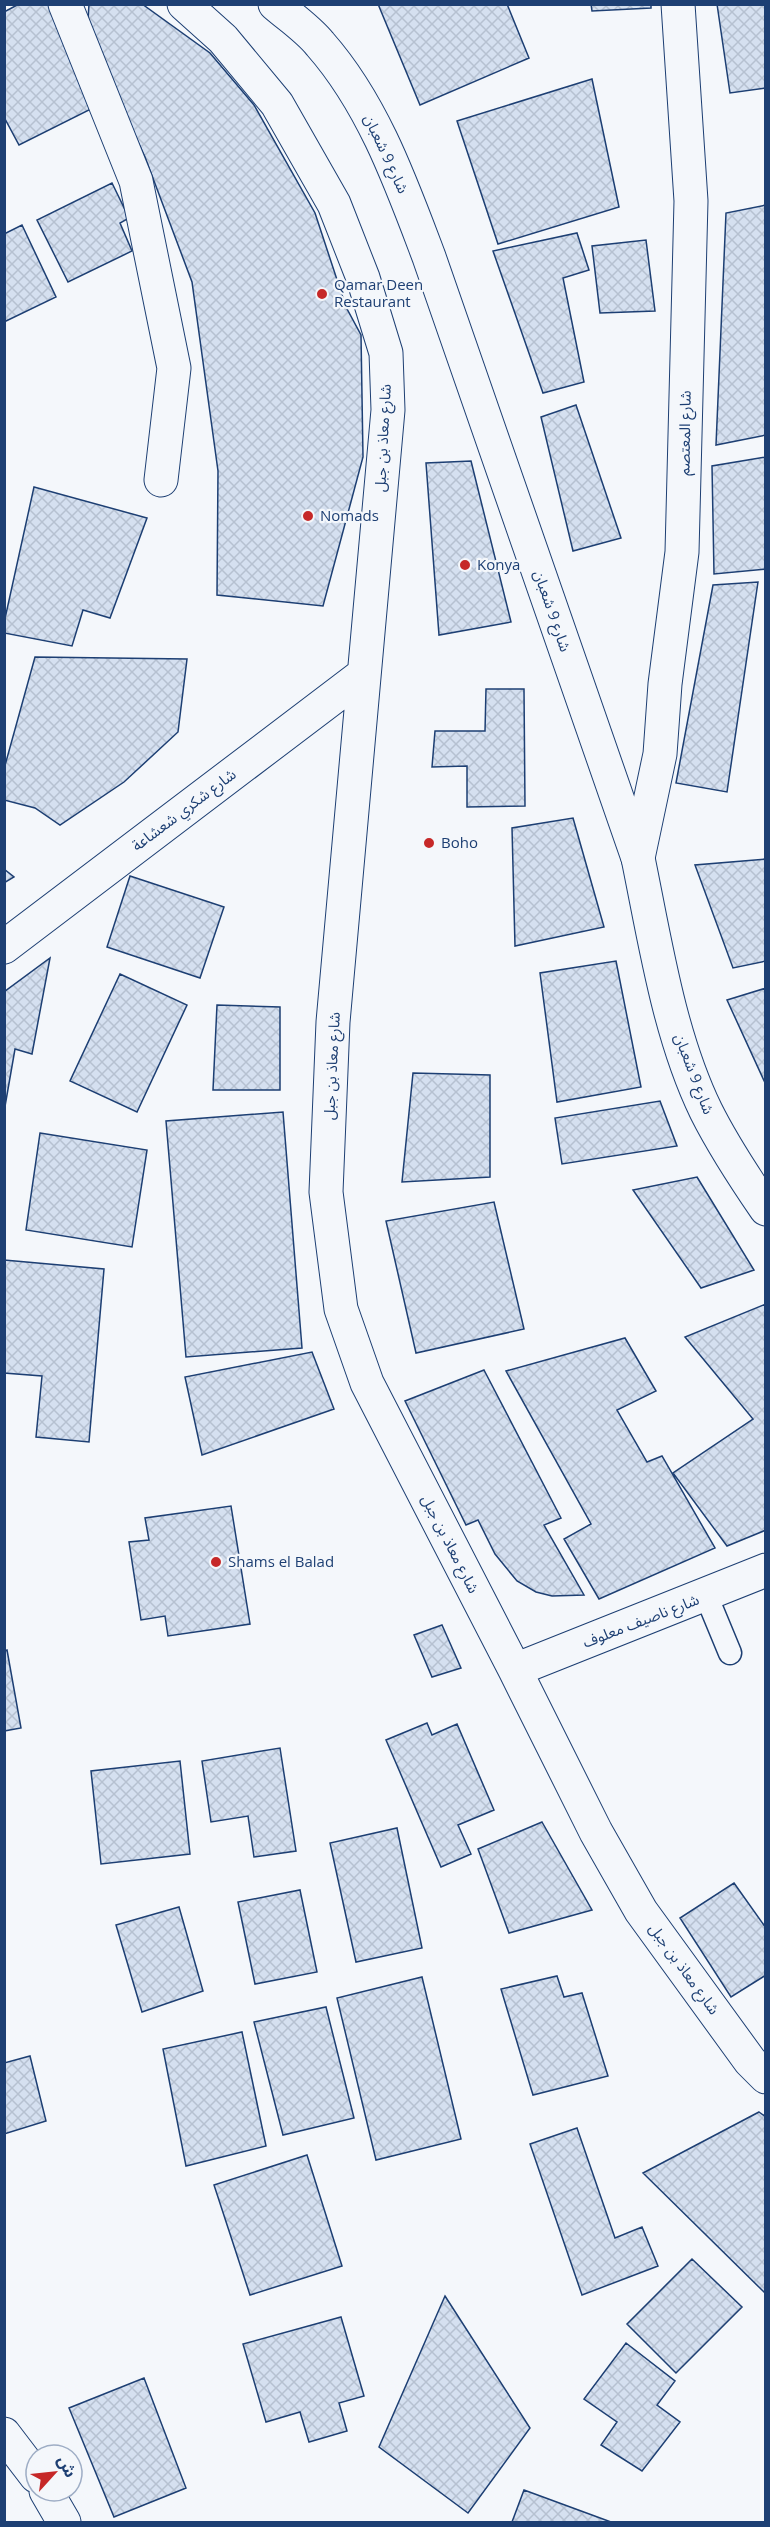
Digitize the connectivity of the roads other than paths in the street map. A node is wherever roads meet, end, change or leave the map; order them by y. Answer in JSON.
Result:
{"nodes":[{"id":1,"x":65,"y":4,"type":"edge"},
{"id":2,"x":184,"y":4,"type":"edge"},
{"id":3,"x":275,"y":4,"type":"edge"},
{"id":4,"x":678,"y":4,"type":"edge"},
{"id":5,"x":161,"y":480,"type":"dead end"},
{"id":6,"x":364,"y":674,"type":"junction"},
{"id":7,"x":638,"y":858,"type":"junction"},
{"id":8,"x":4,"y":947,"type":"edge"},
{"id":9,"x":765,"y":1209,"type":"edge"},
{"id":10,"x":765,"y":1570,"type":"edge"},
{"id":11,"x":706,"y":1595,"type":"junction"},
{"id":12,"x":730,"y":1653,"type":"dead end"},
{"id":13,"x":516,"y":1670,"type":"junction"},
{"id":14,"x":765,"y":2077,"type":"edge"},
{"id":15,"x":4,"y":2434,"type":"edge"},
{"id":16,"x":24,"y":2460,"type":"edge"},
{"id":17,"x":52,"y":2503,"type":"edge"},
{"id":18,"x":64,"y":2523,"type":"edge"}],
"edges":[{"from":1,"to":5,"type":"street"},
{"from":2,"to":6,"type":"street","name":"شارع معاذ بن جبل"},
{"from":3,"to":7,"type":"street","name":"شارع 9 شعبان"},
{"from":4,"to":7,"type":"street","name":"شارع المعتصم"},
{"from":6,"to":8,"type":"street","name":"شارع شكري شعشاعة"},
{"from":6,"to":13,"type":"street","name":"شارع معاذ بن جبل"},
{"from":7,"to":9,"type":"street","name":"شارع 9 شعبان"},
{"from":10,"to":11,"type":"street","name":"شارع ناصيف معلوف"},
{"from":11,"to":12,"type":"lane"},
{"from":11,"to":13,"type":"street","name":"شارع ناصيف معلوف"},
{"from":13,"to":14,"type":"street","name":"شارع معاذ بن جبل"},
{"from":15,"to":16,"type":"street"},
{"from":17,"to":18,"type":"street"}]}
